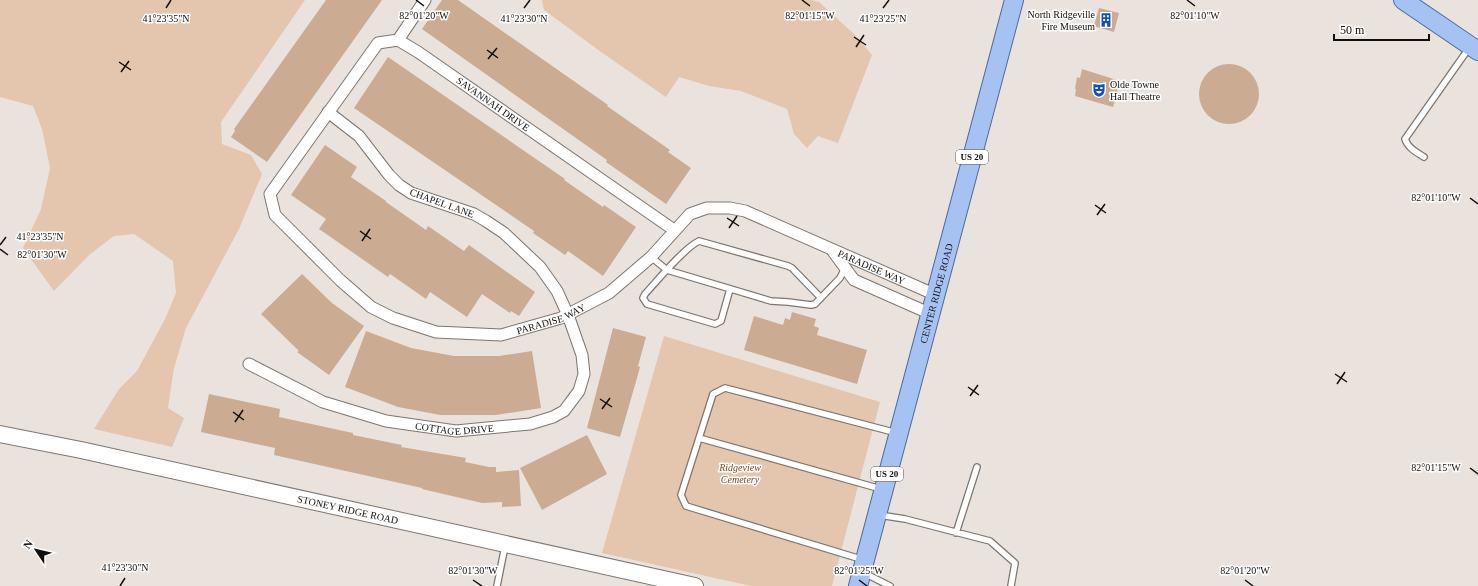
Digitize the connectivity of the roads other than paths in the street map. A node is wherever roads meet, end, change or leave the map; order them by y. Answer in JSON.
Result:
{"nodes":[{"id":1,"x":425,"y":0,"type":"edge"},
{"id":2,"x":1014,"y":0,"type":"edge"},
{"id":3,"x":1403,"y":0,"type":"edge"},
{"id":4,"x":398,"y":40,"type":"junction"},
{"id":5,"x":1474,"y":49,"type":"edge"},
{"id":6,"x":328,"y":112,"type":"junction"},
{"id":7,"x":1424,"y":156,"type":"dead end"},
{"id":8,"x":674,"y":230,"type":"junction"},
{"id":9,"x":832,"y":249,"type":"junction"},
{"id":10,"x":651,"y":257,"type":"junction"},
{"id":11,"x":849,"y":257,"type":"junction"},
{"id":12,"x":845,"y":268,"type":"junction"},
{"id":13,"x":667,"y":270,"type":"junction"},
{"id":14,"x":730,"y":289,"type":"junction"},
{"id":15,"x":936,"y":295,"type":"junction"},
{"id":16,"x":821,"y":298,"type":"junction"},
{"id":17,"x":931,"y":314,"type":"junction"},
{"id":18,"x":568,"y":315,"type":"junction"},
{"id":19,"x":249,"y":364,"type":"dead end"},
{"id":20,"x":0,"y":434,"type":"edge"},
{"id":21,"x":898,"y":434,"type":"junction"},
{"id":22,"x":699,"y":438,"type":"junction"},
{"id":23,"x":977,"y":467,"type":"dead end"},
{"id":24,"x":883,"y":489,"type":"junction"},
{"id":25,"x":877,"y":515,"type":"junction"},
{"id":26,"x":956,"y":533,"type":"junction"},
{"id":27,"x":506,"y":544,"type":"junction"},
{"id":28,"x":861,"y":572,"type":"edge"},
{"id":29,"x":497,"y":586,"type":"edge"},
{"id":30,"x":695,"y":586,"type":"edge"},
{"id":31,"x":890,"y":586,"type":"edge"},
{"id":32,"x":1011,"y":586,"type":"edge"}],
"edges":[{"from":1,"to":4,"type":"street"},
{"from":2,"to":15,"type":"main road","name":"CENTER RIDGE ROAD","number":"US 20"},
{"from":3,"to":5,"type":"main road"},
{"from":4,"to":6,"type":"street"},
{"from":4,"to":8,"type":"street","name":"SAVANNAH DRIVE"},
{"from":5,"to":7,"type":"lane"},
{"from":6,"to":18,"type":"street","name":"CHAPEL LANE"},
{"from":6,"to":18,"type":"street","name":"PARADISE WAY"},
{"from":8,"to":9,"type":"street","name":"PARADISE WAY"},
{"from":8,"to":10,"type":"street","name":"PARADISE WAY"},
{"from":9,"to":11,"type":"street","name":"PARADISE WAY"},
{"from":9,"to":12,"type":"street"},
{"from":10,"to":13,"type":"lane"},
{"from":10,"to":18,"type":"street","name":"PARADISE WAY"},
{"from":11,"to":12,"type":"lane"},
{"from":11,"to":15,"type":"street","name":"PARADISE WAY"},
{"from":12,"to":16,"type":"lane"},
{"from":12,"to":17,"type":"street"},
{"from":13,"to":14,"type":"lane"},
{"from":13,"to":14,"type":"lane"},
{"from":13,"to":16,"type":"lane"},
{"from":14,"to":16,"type":"lane"},
{"from":15,"to":17,"type":"main road","name":"CENTER RIDGE ROAD","number":"US 20"},
{"from":17,"to":21,"type":"main road","name":"CENTER RIDGE ROAD","number":"US 20"},
{"from":18,"to":19,"type":"street","name":"COTTAGE DRIVE"},
{"from":20,"to":27,"type":"street","name":"STONEY RIDGE ROAD"},
{"from":21,"to":22,"type":"lane"},
{"from":21,"to":24,"type":"main road","name":"CENTER RIDGE ROAD","number":"US 20"},
{"from":22,"to":24,"type":"lane"},
{"from":22,"to":28,"type":"lane"},
{"from":23,"to":26,"type":"lane"},
{"from":24,"to":25,"type":"main road","name":"CENTER RIDGE ROAD","number":"US 20"},
{"from":25,"to":26,"type":"lane"},
{"from":25,"to":28,"type":"main road","name":"CENTER RIDGE ROAD","number":"US 20"},
{"from":26,"to":32,"type":"lane"},
{"from":27,"to":29,"type":"lane"},
{"from":27,"to":30,"type":"street","name":"STONEY RIDGE ROAD"},
{"from":28,"to":31,"type":"lane"}]}
